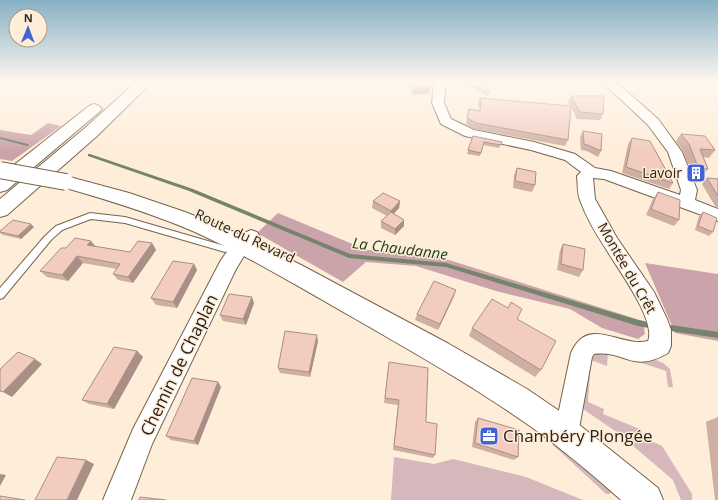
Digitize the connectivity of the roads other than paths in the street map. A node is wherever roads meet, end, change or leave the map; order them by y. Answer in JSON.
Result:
{"nodes":[{"id":1,"x":97,"y":105,"type":"edge"},
{"id":2,"x":120,"y":105,"type":"edge"},
{"id":3,"x":439,"y":105,"type":"edge"},
{"id":4,"x":635,"y":105,"type":"edge"},
{"id":5,"x":0,"y":170,"type":"edge"},
{"id":6,"x":591,"y":172,"type":"junction"},
{"id":7,"x":0,"y":186,"type":"edge"},
{"id":8,"x":686,"y":204,"type":"junction"},
{"id":9,"x":0,"y":210,"type":"edge"},
{"id":10,"x":718,"y":216,"type":"edge"},
{"id":11,"x":246,"y":241,"type":"junction"},
{"id":12,"x":0,"y":295,"type":"edge"},
{"id":13,"x":566,"y":434,"type":"junction"},
{"id":14,"x":117,"y":500,"type":"edge"},
{"id":15,"x":646,"y":500,"type":"edge"}],
"edges":[{"from":1,"to":7,"type":"main road"},
{"from":2,"to":9,"type":"main road"},
{"from":3,"to":6,"type":"street"},
{"from":4,"to":8,"type":"street"},
{"from":5,"to":11,"type":"main road","name":"Route du Revard","bridge":true},
{"from":6,"to":8,"type":"street"},
{"from":6,"to":13,"type":"street","name":"Montée du Crêt"},
{"from":8,"to":10,"type":"street"},
{"from":11,"to":12,"type":"lane"},
{"from":11,"to":13,"type":"main road","name":"Route du Revard"},
{"from":11,"to":14,"type":"street","name":"Chemin de Chaplan"},
{"from":13,"to":15,"type":"main road","name":"Route du Revard"}]}
